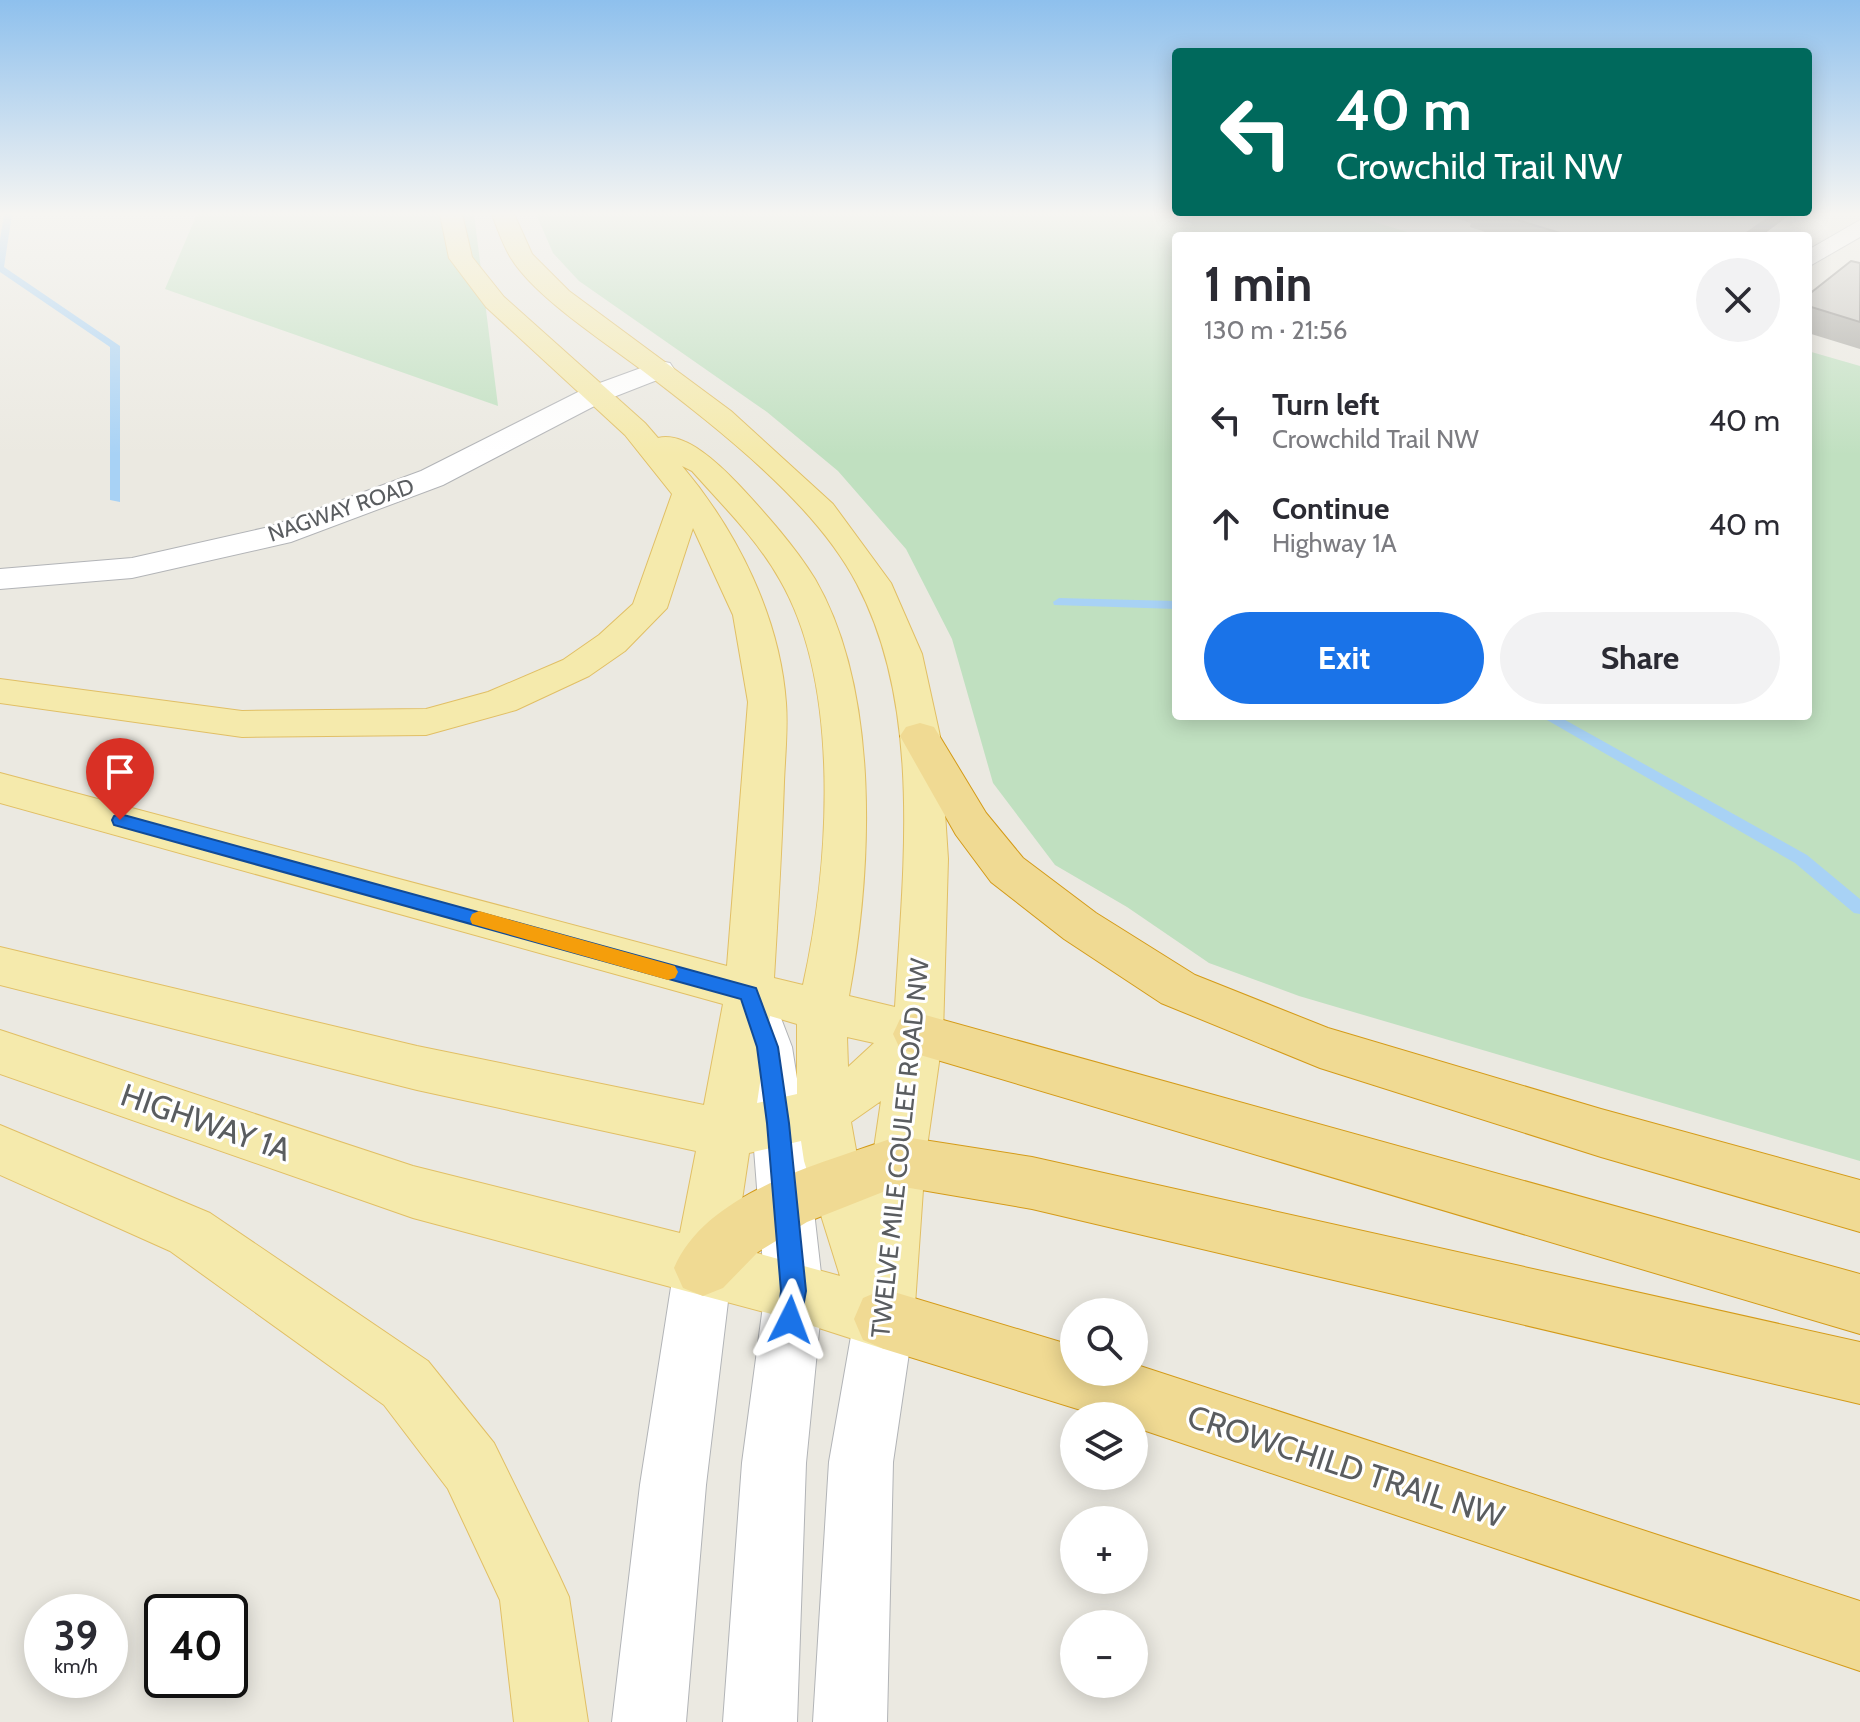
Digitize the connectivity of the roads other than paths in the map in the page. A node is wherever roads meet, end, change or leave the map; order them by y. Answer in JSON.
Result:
{"nodes":[{"id":1,"x":489,"y":294,"type":"edge"},
{"id":2,"x":558,"y":294,"type":"edge"},
{"id":3,"x":660,"y":369,"type":"junction"},
{"id":4,"x":596,"y":394,"type":"junction"},
{"id":5,"x":635,"y":429,"type":"junction"},
{"id":6,"x":688,"y":493,"type":"junction"},
{"id":7,"x":0,"y":579,"type":"edge"},
{"id":8,"x":0,"y":691,"type":"edge"},
{"id":9,"x":920,"y":736,"type":"junction"},
{"id":10,"x":0,"y":788,"type":"edge"},
{"id":11,"x":0,"y":966,"type":"edge"},
{"id":12,"x":749,"y":993,"type":"junction"},
{"id":13,"x":822,"y":1011,"type":"junction"},
{"id":14,"x":918,"y":1034,"type":"junction"},
{"id":15,"x":0,"y":1052,"type":"edge"},
{"id":16,"x":800,"y":1118,"type":"junction"},
{"id":17,"x":726,"y":1134,"type":"junction"},
{"id":18,"x":0,"y":1149,"type":"edge"},
{"id":19,"x":898,"y":1161,"type":"junction"},
{"id":20,"x":838,"y":1182,"type":"junction"},
{"id":21,"x":413,"y":1192,"type":"joint"},
{"id":22,"x":787,"y":1203,"type":"junction"},
{"id":23,"x":1860,"y":1206,"type":"edge"},
{"id":24,"x":703,"y":1268,"type":"junction"},
{"id":25,"x":794,"y":1291,"type":"junction"},
{"id":26,"x":1860,"y":1304,"type":"edge"},
{"id":27,"x":884,"y":1319,"type":"junction"},
{"id":28,"x":1860,"y":1373,"type":"edge"},
{"id":29,"x":1860,"y":1636,"type":"edge"},
{"id":30,"x":551,"y":1722,"type":"edge"},
{"id":31,"x":649,"y":1722,"type":"edge"},
{"id":32,"x":760,"y":1722,"type":"edge"},
{"id":33,"x":850,"y":1722,"type":"edge"}],
"edges":[{"from":1,"to":4,"type":"main road"},
{"from":2,"to":3,"type":"main road","name":"TWELVE MILE COULEE ROAD NW"},
{"from":3,"to":4,"type":"street","name":"NAGWAY ROAD"},
{"from":3,"to":9,"type":"main road","name":"TWELVE MILE COULEE ROAD NW"},
{"from":4,"to":5,"type":"main road"},
{"from":4,"to":7,"type":"street","name":"NAGWAY ROAD"},
{"from":5,"to":6,"type":"main road"},
{"from":5,"to":13,"type":"main road"},
{"from":6,"to":8,"type":"main road"},
{"from":6,"to":12,"type":"main road"},
{"from":9,"to":14,"type":"main road","name":"TWELVE MILE COULEE ROAD NW"},
{"from":9,"to":23,"type":"highway"},
{"from":10,"to":12,"type":"main road"},
{"from":11,"to":17,"type":"main road"},
{"from":12,"to":13,"type":"main road"},
{"from":12,"to":16,"type":"street"},
{"from":12,"to":17,"type":"main road"},
{"from":13,"to":14,"type":"main road"},
{"from":13,"to":16,"type":"main road"},
{"from":14,"to":16,"type":"main road"},
{"from":14,"to":19,"type":"main road","name":"TWELVE MILE COULEE ROAD NW"},
{"from":14,"to":26,"type":"highway"},
{"from":15,"to":21,"type":"main road","name":"HIGHWAY 1A"},
{"from":16,"to":17,"type":"main road"},
{"from":16,"to":20,"type":"main road"},
{"from":16,"to":22,"type":"street"},
{"from":17,"to":24,"type":"main road"},
{"from":18,"to":30,"type":"main road"},
{"from":19,"to":20,"type":"highway"},
{"from":19,"to":27,"type":"main road","name":"TWELVE MILE COULEE ROAD NW"},
{"from":19,"to":28,"type":"highway"},
{"from":20,"to":22,"type":"highway"},
{"from":20,"to":27,"type":"main road"},
{"from":21,"to":24,"type":"main road","name":"CROWCHILD TRAIL NW"},
{"from":22,"to":24,"type":"highway"},
{"from":22,"to":25,"type":"street"},
{"from":24,"to":25,"type":"main road","name":"CROWCHILD TRAIL NW"},
{"from":24,"to":31,"type":"street"},
{"from":25,"to":27,"type":"main road","name":"CROWCHILD TRAIL NW"},
{"from":25,"to":32,"type":"street"},
{"from":27,"to":29,"type":"highway","name":"CROWCHILD TRAIL NW"},
{"from":27,"to":33,"type":"street","name":"TWELVE MILE COULEE ROAD NW"}]}
